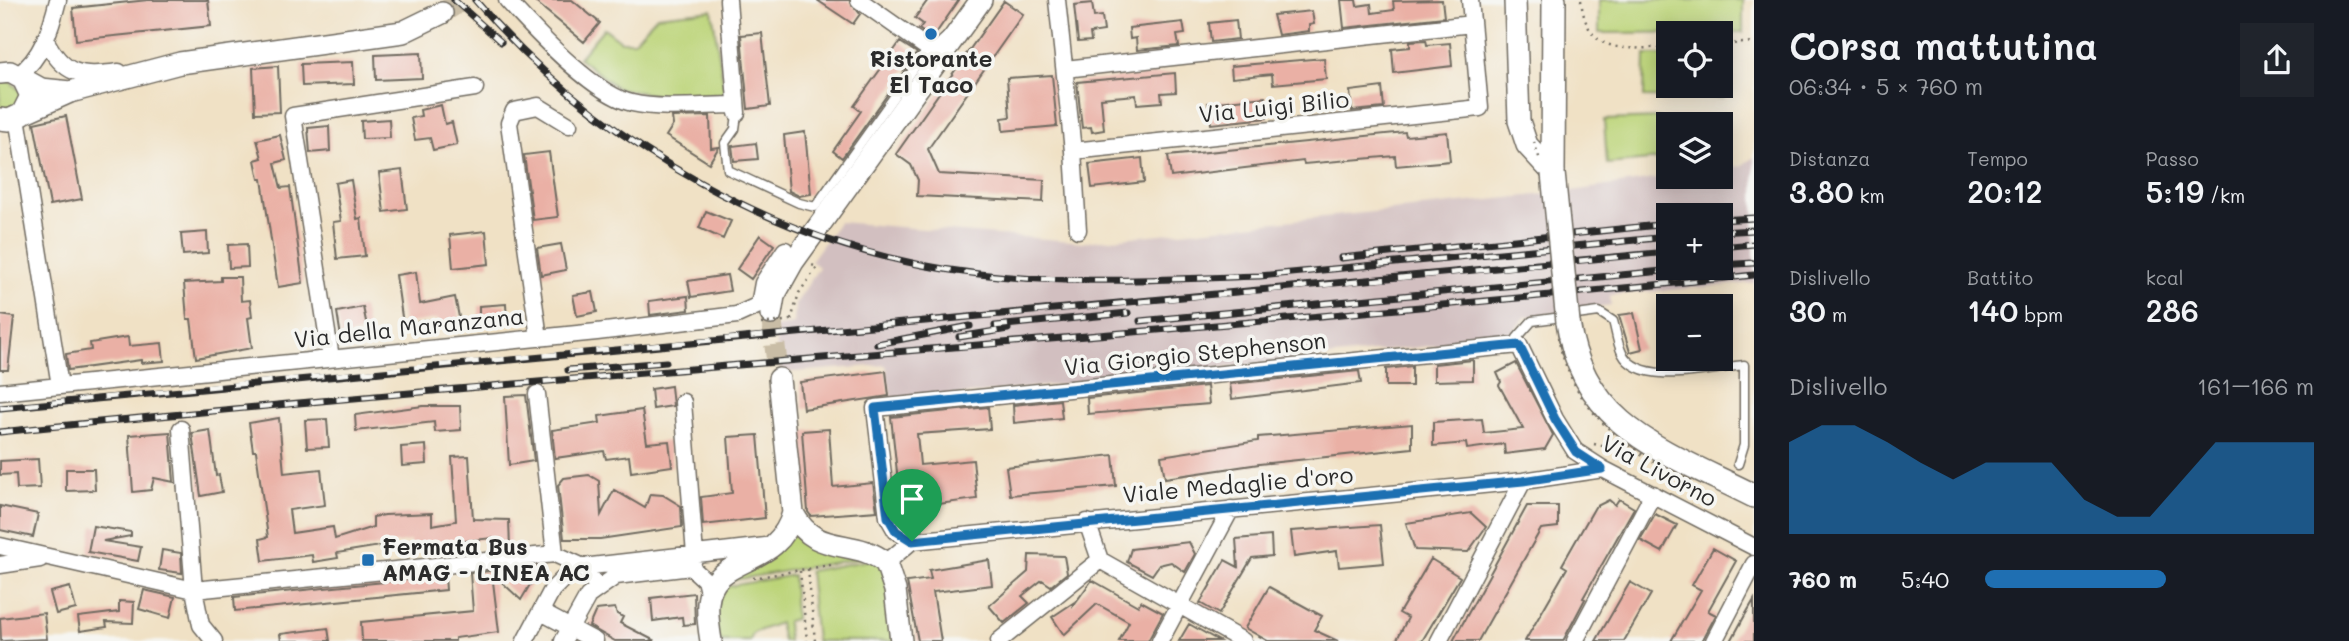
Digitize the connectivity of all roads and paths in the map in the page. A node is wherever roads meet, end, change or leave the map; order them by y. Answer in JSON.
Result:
{"nodes":[{"id":1,"x":58,"y":0,"type":"edge"},
{"id":2,"x":508,"y":0,"type":"edge"},
{"id":3,"x":728,"y":0,"type":"edge"},
{"id":4,"x":859,"y":0,"type":"edge"},
{"id":5,"x":981,"y":0,"type":"edge"},
{"id":6,"x":1057,"y":0,"type":"edge"},
{"id":7,"x":1469,"y":0,"type":"edge"},
{"id":8,"x":1515,"y":0,"type":"edge"},
{"id":9,"x":1554,"y":0,"type":"edge"},
{"id":10,"x":1581,"y":0,"type":"edge"},
{"id":11,"x":442,"y":13,"type":"tunnel mouth"},
{"id":12,"x":963,"y":24,"type":"junction"},
{"id":13,"x":1472,"y":24,"type":"junction"},
{"id":14,"x":45,"y":39,"type":"junction"},
{"id":15,"x":1754,"y":42,"type":"edge"},
{"id":16,"x":1733,"y":44,"type":"edge"},
{"id":17,"x":1656,"y":47,"type":"edge"},
{"id":18,"x":928,"y":49,"type":"junction"},
{"id":19,"x":180,"y":63,"type":"junction"},
{"id":20,"x":1065,"y":69,"type":"junction"},
{"id":21,"x":14,"y":76,"type":"edge"},
{"id":22,"x":475,"y":88,"type":"dead end"},
{"id":23,"x":70,"y":92,"type":"junction"},
{"id":24,"x":736,"y":110,"type":"junction"},
{"id":25,"x":14,"y":116,"type":"edge"},
{"id":26,"x":569,"y":125,"type":"dead end"},
{"id":27,"x":1073,"y":151,"type":"junction"},
{"id":28,"x":1553,"y":173,"type":"junction"},
{"id":29,"x":1077,"y":230,"type":"dead end"},
{"id":30,"x":785,"y":250,"type":"dead end"},
{"id":31,"x":776,"y":319,"type":"junction"},
{"id":32,"x":1562,"y":328,"type":"junction"},
{"id":33,"x":539,"y":338,"type":"junction"},
{"id":34,"x":1519,"y":345,"type":"junction"},
{"id":35,"x":331,"y":358,"type":"junction"},
{"id":36,"x":1754,"y":363,"type":"edge"},
{"id":37,"x":1744,"y":365,"type":"junction"},
{"id":38,"x":779,"y":380,"type":"tunnel mouth"},
{"id":39,"x":60,"y":386,"type":"junction"},
{"id":40,"x":0,"y":392,"type":"edge"},
{"id":41,"x":537,"y":394,"type":"dead end"},
{"id":42,"x":682,"y":402,"type":"dead end"},
{"id":43,"x":181,"y":429,"type":"dead end"},
{"id":44,"x":1567,"y":438,"type":"junction"},
{"id":45,"x":1639,"y":454,"type":"junction"},
{"id":46,"x":1738,"y":464,"type":"dead end"},
{"id":47,"x":1602,"y":469,"type":"junction"},
{"id":48,"x":1523,"y":481,"type":"junction"},
{"id":49,"x":1692,"y":481,"type":"dead end"},
{"id":50,"x":1653,"y":494,"type":"junction"},
{"id":51,"x":1754,"y":496,"type":"edge"},
{"id":52,"x":1231,"y":509,"type":"junction"},
{"id":53,"x":791,"y":522,"type":"junction"},
{"id":54,"x":1087,"y":522,"type":"junction"},
{"id":55,"x":912,"y":541,"type":"junction"},
{"id":56,"x":0,"y":546,"type":"edge"},
{"id":57,"x":1754,"y":547,"type":"edge"},
{"id":58,"x":555,"y":554,"type":"junction"},
{"id":59,"x":53,"y":558,"type":"junction"},
{"id":60,"x":693,"y":561,"type":"junction"},
{"id":61,"x":1100,"y":561,"type":"junction"},
{"id":62,"x":886,"y":564,"type":"junction"},
{"id":63,"x":1754,"y":564,"type":"edge"},
{"id":64,"x":0,"y":565,"type":"edge"},
{"id":65,"x":830,"y":565,"type":"dead end"},
{"id":66,"x":581,"y":566,"type":"junction"},
{"id":67,"x":808,"y":569,"type":"junction"},
{"id":68,"x":800,"y":570,"type":"junction"},
{"id":69,"x":752,"y":579,"type":"dead end"},
{"id":70,"x":598,"y":587,"type":"junction"},
{"id":71,"x":194,"y":590,"type":"junction"},
{"id":72,"x":709,"y":596,"type":"junction"},
{"id":73,"x":1179,"y":606,"type":"junction"},
{"id":74,"x":541,"y":612,"type":"junction"},
{"id":75,"x":567,"y":634,"type":"edge"},
{"id":76,"x":214,"y":641,"type":"edge"},
{"id":77,"x":525,"y":641,"type":"edge"},
{"id":78,"x":595,"y":641,"type":"edge"},
{"id":79,"x":710,"y":641,"type":"edge"},
{"id":80,"x":807,"y":641,"type":"edge"},
{"id":81,"x":815,"y":641,"type":"edge"},
{"id":82,"x":901,"y":641,"type":"edge"},
{"id":83,"x":999,"y":641,"type":"edge"},
{"id":84,"x":1160,"y":641,"type":"edge"},
{"id":85,"x":1243,"y":641,"type":"edge"},
{"id":86,"x":1439,"y":641,"type":"edge"},
{"id":87,"x":1575,"y":641,"type":"edge"},
{"id":88,"x":1714,"y":641,"type":"edge"}],
"edges":[{"from":1,"to":14,"type":"street"},
{"from":2,"to":24,"type":"street"},
{"from":3,"to":24,"type":"street"},
{"from":4,"to":18,"type":"street"},
{"from":5,"to":12,"type":"street"},
{"from":6,"to":20,"type":"street"},
{"from":7,"to":13,"type":"street"},
{"from":8,"to":28,"type":"street"},
{"from":9,"to":28,"type":"main road"},
{"from":10,"to":17,"type":"path"},
{"from":11,"to":19,"type":"street"},
{"from":12,"to":18,"type":"street"},
{"from":12,"to":31,"type":"street"},
{"from":13,"to":20,"type":"street"},
{"from":13,"to":27,"type":"street","name":"Via Luigi Bilio"},
{"from":14,"to":19,"type":"street"},
{"from":14,"to":21,"type":"street"},
{"from":15,"to":16,"type":"path"},
{"from":18,"to":24,"type":"lane"},
{"from":19,"to":23,"type":"street"},
{"from":20,"to":27,"type":"street"},
{"from":21,"to":23,"type":"street"},
{"from":21,"to":25,"type":"street"},
{"from":22,"to":35,"type":"street"},
{"from":23,"to":25,"type":"street"},
{"from":25,"to":39,"type":"street"},
{"from":26,"to":33,"type":"street"},
{"from":27,"to":29,"type":"street"},
{"from":28,"to":32,"type":"main road","bridge":true},
{"from":30,"to":33,"type":"street","name":"Via della Maranzana"},
{"from":31,"to":31,"type":"path"},
{"from":32,"to":45,"type":"path","bridge":true},
{"from":32,"to":51,"type":"main road"},
{"from":33,"to":35,"type":"street","name":"Via della Maranzana"},
{"from":34,"to":37,"type":"lane"},
{"from":34,"to":44,"type":"street","name":"Via Livorno"},
{"from":34,"to":55,"type":"street","name":"Via Giorgio Stephenson"},
{"from":35,"to":39,"type":"street","name":"Via della Maranzana"},
{"from":36,"to":37,"type":"lane"},
{"from":37,"to":46,"type":"lane"},
{"from":38,"to":53,"type":"street"},
{"from":39,"to":40,"type":"street","name":"Via della Maranzana"},
{"from":41,"to":58,"type":"street"},
{"from":42,"to":60,"type":"street"},
{"from":43,"to":71,"type":"street"},
{"from":44,"to":45,"type":"path"},
{"from":44,"to":47,"type":"street","name":"Via Livorno"},
{"from":45,"to":49,"type":"path","bridge":true},
{"from":47,"to":48,"type":"street","name":"Viale Medaglie d'oro"},
{"from":47,"to":50,"type":"street","name":"Via Livorno"},
{"from":48,"to":52,"type":"street","name":"Viale Medaglie d'oro"},
{"from":48,"to":86,"type":"street"},
{"from":50,"to":57,"type":"street","name":"Via Livorno"},
{"from":50,"to":87,"type":"street"},
{"from":52,"to":54,"type":"street","name":"Viale Medaglie d'oro"},
{"from":52,"to":73,"type":"street"},
{"from":53,"to":60,"type":"street"},
{"from":53,"to":62,"type":"street"},
{"from":53,"to":72,"type":"street"},
{"from":54,"to":55,"type":"street","name":"Viale Medaglie d'oro"},
{"from":54,"to":61,"type":"street"},
{"from":55,"to":62,"type":"street"},
{"from":56,"to":59,"type":"street"},
{"from":58,"to":66,"type":"street"},
{"from":58,"to":71,"type":"street"},
{"from":59,"to":64,"type":"street"},
{"from":59,"to":71,"type":"street"},
{"from":60,"to":66,"type":"street"},
{"from":60,"to":70,"type":"street"},
{"from":60,"to":72,"type":"street"},
{"from":61,"to":73,"type":"street"},
{"from":61,"to":83,"type":"street"},
{"from":62,"to":82,"type":"street"},
{"from":63,"to":88,"type":"street"},
{"from":65,"to":67,"type":"path"},
{"from":66,"to":70,"type":"street"},
{"from":66,"to":74,"type":"street"},
{"from":67,"to":68,"type":"path"},
{"from":67,"to":81,"type":"path"},
{"from":68,"to":69,"type":"path"},
{"from":68,"to":80,"type":"path"},
{"from":70,"to":75,"type":"street"},
{"from":71,"to":76,"type":"street"},
{"from":72,"to":79,"type":"street"},
{"from":73,"to":84,"type":"street"},
{"from":73,"to":85,"type":"street"},
{"from":74,"to":75,"type":"street"},
{"from":74,"to":77,"type":"street"},
{"from":75,"to":78,"type":"street"}]}
